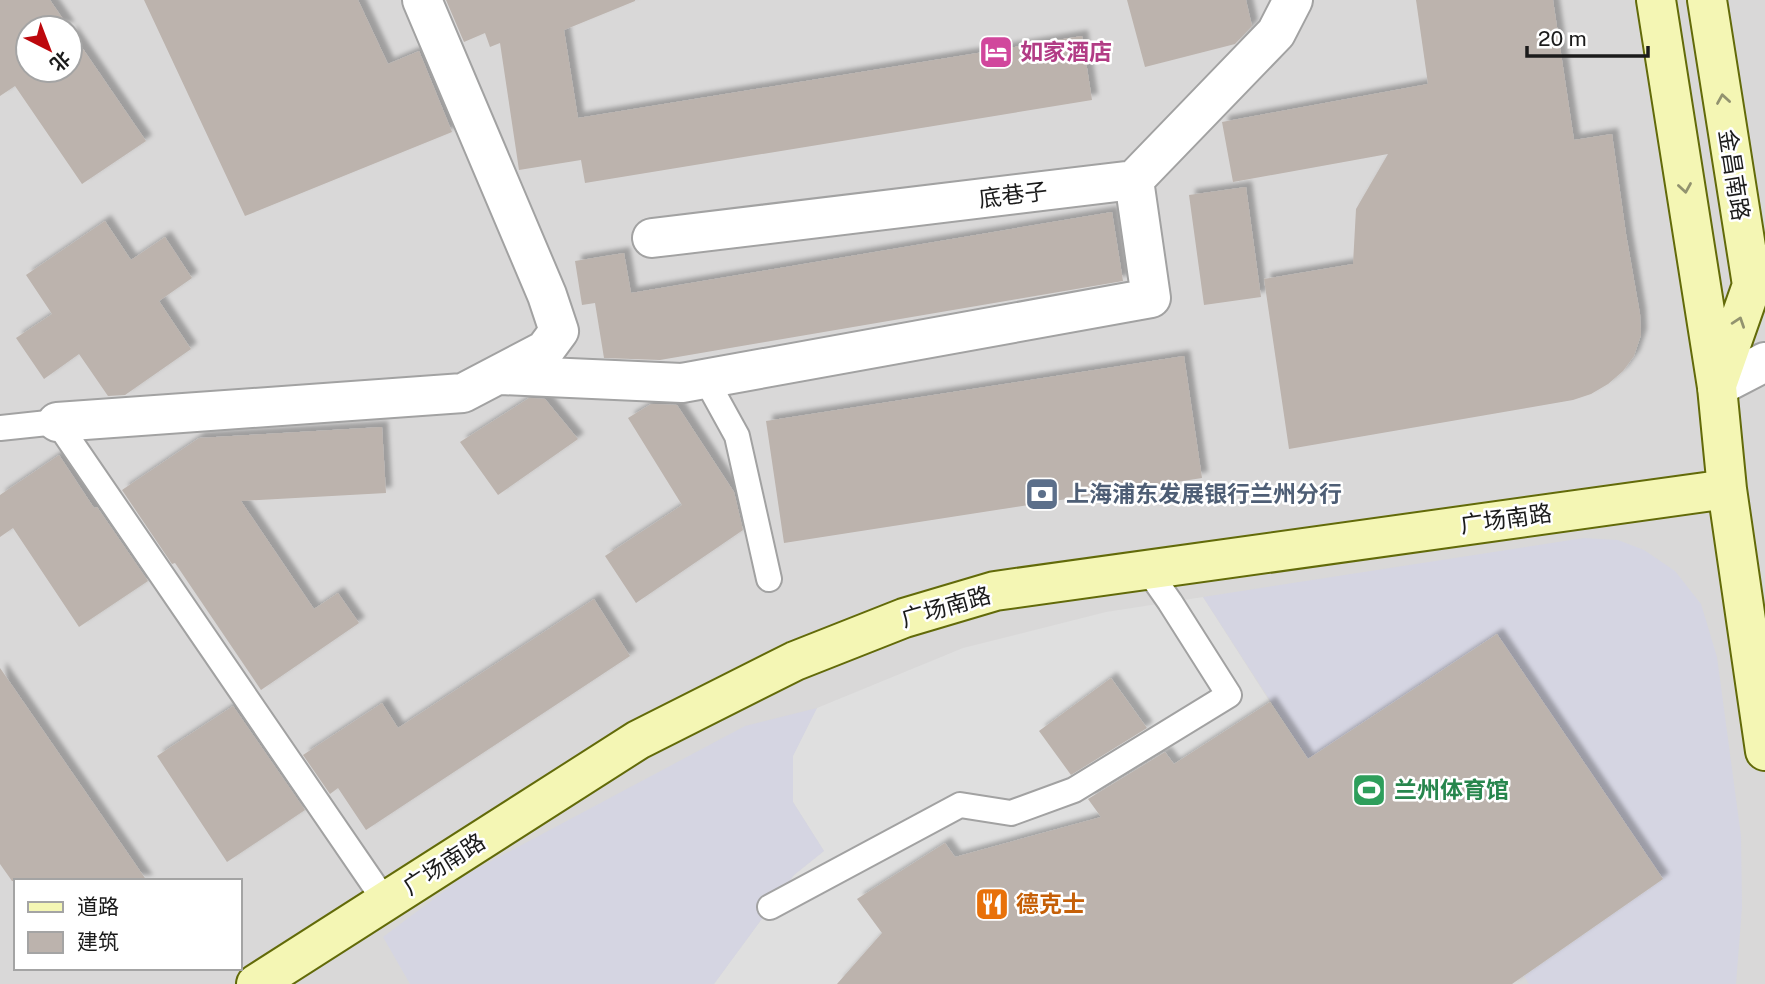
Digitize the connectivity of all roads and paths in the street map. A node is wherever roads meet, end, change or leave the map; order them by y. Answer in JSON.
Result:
{"nodes":[{"id":1,"x":422,"y":0,"type":"edge"},
{"id":2,"x":1293,"y":0,"type":"edge"},
{"id":3,"x":1656,"y":0,"type":"edge"},
{"id":4,"x":1707,"y":0,"type":"edge"},
{"id":5,"x":1134,"y":180,"type":"junction"},
{"id":6,"x":652,"y":238,"type":"dead end"},
{"id":7,"x":1765,"y":362,"type":"edge"},
{"id":8,"x":499,"y":375,"type":"junction"},
{"id":9,"x":705,"y":378,"type":"junction"},
{"id":10,"x":1717,"y":387,"type":"junction"},
{"id":11,"x":57,"y":422,"type":"junction"},
{"id":12,"x":0,"y":428,"type":"edge"},
{"id":13,"x":1727,"y":489,"type":"junction"},
{"id":14,"x":1147,"y":569,"type":"junction"},
{"id":15,"x":769,"y":579,"type":"dead end"},
{"id":16,"x":1759,"y":670,"type":"edge"},
{"id":17,"x":1765,"y":751,"type":"edge"},
{"id":18,"x":385,"y":901,"type":"junction"},
{"id":19,"x":770,"y":907,"type":"dead end"},
{"id":20,"x":256,"y":984,"type":"edge"}],
"edges":[{"from":1,"to":8,"type":"street"},
{"from":2,"to":5,"type":"street"},
{"from":3,"to":10,"type":"street","name":"金昌南路","one_way":true},
{"from":10,"to":4,"type":"street","name":"金昌南路","one_way":true},
{"from":5,"to":6,"type":"street","name":"底巷子"},
{"from":5,"to":9,"type":"street"},
{"from":7,"to":10,"type":"street"},
{"from":8,"to":9,"type":"street"},
{"from":8,"to":11,"type":"street"},
{"from":9,"to":15,"type":"lane"},
{"from":10,"to":13,"type":"street","name":"金昌南路"},
{"from":11,"to":12,"type":"lane"},
{"from":11,"to":18,"type":"lane"},
{"from":13,"to":14,"type":"street","name":"广场南路"},
{"from":13,"to":16,"type":"street","name":"金昌南路"},
{"from":14,"to":18,"type":"street","name":"广场南路"},
{"from":14,"to":19,"type":"lane"},
{"from":16,"to":17,"type":"street","name":"金昌南路"},
{"from":18,"to":20,"type":"street","name":"广场南路"}]}
